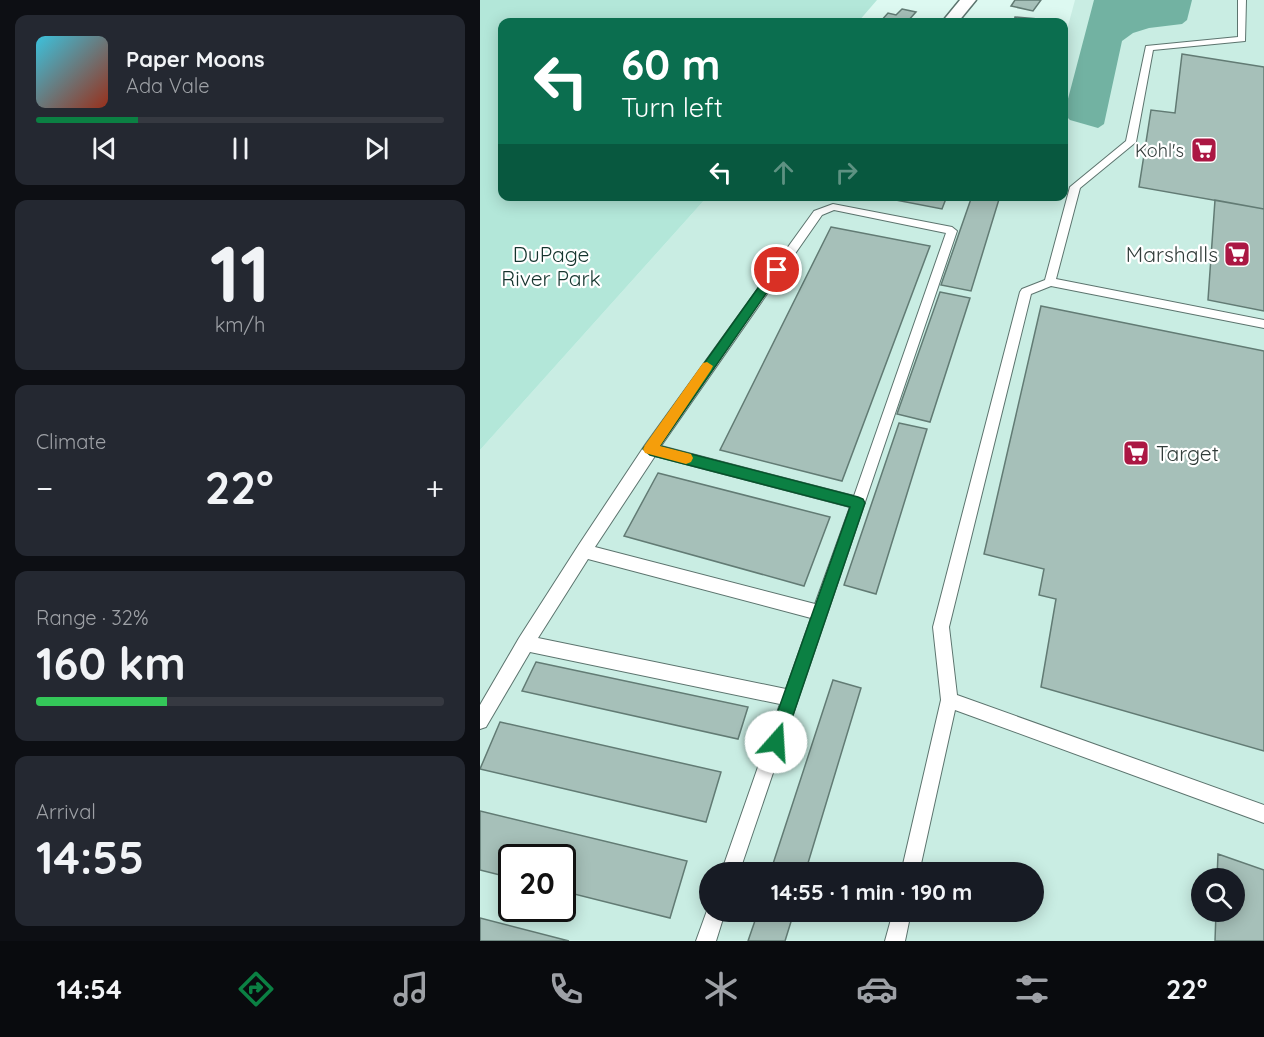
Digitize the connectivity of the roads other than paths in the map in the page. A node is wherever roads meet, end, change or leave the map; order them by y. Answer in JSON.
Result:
{"nodes":[{"id":1,"x":968,"y":0,"type":"edge"},
{"id":2,"x":1242,"y":0,"type":"edge"},
{"id":3,"x":954,"y":18,"type":"edge"},
{"id":4,"x":1050,"y":282,"type":"junction"},
{"id":5,"x":1264,"y":324,"type":"edge"},
{"id":6,"x":650,"y":449,"type":"junction"},
{"id":7,"x":858,"y":503,"type":"junction"},
{"id":8,"x":583,"y":551,"type":"junction"},
{"id":9,"x":820,"y":613,"type":"junction"},
{"id":10,"x":525,"y":643,"type":"junction"},
{"id":11,"x":791,"y":698,"type":"junction"},
{"id":12,"x":949,"y":700,"type":"junction"},
{"id":13,"x":480,"y":721,"type":"edge"},
{"id":14,"x":1264,"y":814,"type":"edge"},
{"id":15,"x":734,"y":862,"type":"edge"},
{"id":16,"x":912,"y":862,"type":"edge"},
{"id":17,"x":713,"y":922,"type":"edge"},
{"id":18,"x":900,"y":922,"type":"edge"},
{"id":19,"x":706,"y":941,"type":"edge"},
{"id":20,"x":895,"y":941,"type":"edge"}],
"edges":[{"from":1,"to":3,"type":"street"},
{"from":2,"to":4,"type":"lane"},
{"from":4,"to":5,"type":"lane"},
{"from":4,"to":12,"type":"lane"},
{"from":6,"to":7,"type":"lane"},
{"from":6,"to":7,"type":"lane"},
{"from":6,"to":8,"type":"lane"},
{"from":7,"to":9,"type":"lane"},
{"from":8,"to":9,"type":"lane"},
{"from":8,"to":10,"type":"lane"},
{"from":9,"to":11,"type":"lane"},
{"from":10,"to":11,"type":"lane"},
{"from":10,"to":13,"type":"lane"},
{"from":11,"to":15,"type":"lane"},
{"from":12,"to":14,"type":"lane"},
{"from":12,"to":16,"type":"lane"},
{"from":17,"to":19,"type":"lane"},
{"from":18,"to":20,"type":"lane"}]}
